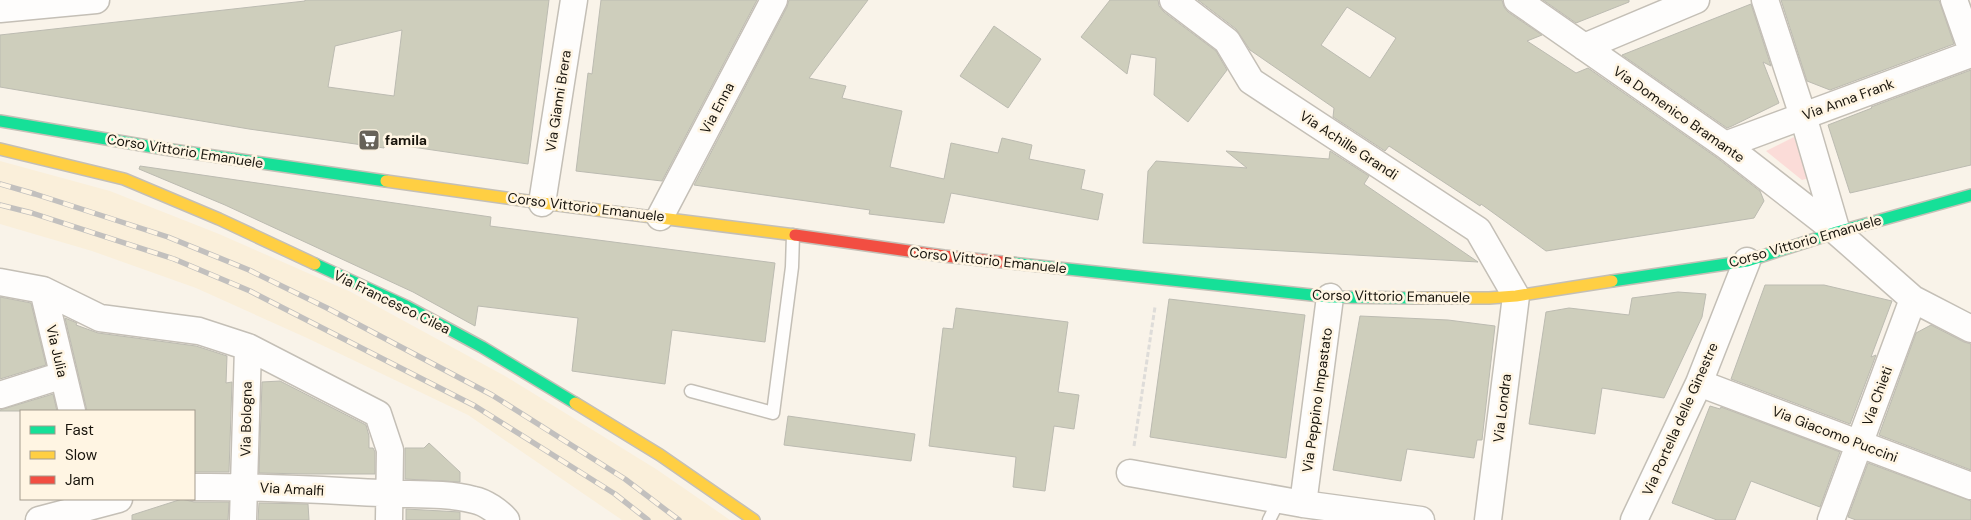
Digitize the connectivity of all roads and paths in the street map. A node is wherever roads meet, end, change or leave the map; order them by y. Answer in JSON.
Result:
{"nodes":[{"id":1,"x":96,"y":0,"type":"edge"},
{"id":2,"x":574,"y":0,"type":"edge"},
{"id":3,"x":774,"y":0,"type":"edge"},
{"id":4,"x":1173,"y":0,"type":"edge"},
{"id":5,"x":1517,"y":0,"type":"edge"},
{"id":6,"x":1696,"y":0,"type":"edge"},
{"id":7,"x":1765,"y":0,"type":"edge"},
{"id":8,"x":1954,"y":0,"type":"edge"},
{"id":9,"x":0,"y":9,"type":"edge"},
{"id":10,"x":1584,"y":47,"type":"junction"},
{"id":11,"x":1971,"y":48,"type":"edge"},
{"id":12,"x":1971,"y":54,"type":"edge"},
{"id":13,"x":1803,"y":116,"type":"junction"},
{"id":14,"x":0,"y":121,"type":"edge"},
{"id":15,"x":1724,"y":145,"type":"junction"},
{"id":16,"x":0,"y":149,"type":"edge"},
{"id":17,"x":1971,"y":195,"type":"edge"},
{"id":18,"x":542,"y":202,"type":"junction"},
{"id":19,"x":660,"y":217,"type":"junction"},
{"id":20,"x":1837,"y":232,"type":"junction"},
{"id":21,"x":793,"y":235,"type":"junction"},
{"id":22,"x":1747,"y":261,"type":"junction"},
{"id":23,"x":1159,"y":279,"type":"junction"},
{"id":24,"x":0,"y":282,"type":"edge"},
{"id":25,"x":44,"y":290,"type":"junction"},
{"id":26,"x":1516,"y":296,"type":"junction"},
{"id":27,"x":1330,"y":297,"type":"junction"},
{"id":28,"x":1913,"y":299,"type":"junction"},
{"id":29,"x":1971,"y":329,"type":"edge"},
{"id":30,"x":248,"y":347,"type":"junction"},
{"id":31,"x":63,"y":375,"type":"junction"},
{"id":32,"x":1699,"y":383,"type":"junction"},
{"id":33,"x":691,"y":391,"type":"dead end"},
{"id":34,"x":0,"y":394,"type":"edge"},
{"id":35,"x":72,"y":410,"type":"edge"},
{"id":36,"x":1859,"y":444,"type":"junction"},
{"id":37,"x":1130,"y":474,"type":"joint"},
{"id":38,"x":244,"y":486,"type":"junction"},
{"id":39,"x":1971,"y":486,"type":"edge"},
{"id":40,"x":195,"y":487,"type":"edge"},
{"id":41,"x":389,"y":494,"type":"junction"},
{"id":42,"x":103,"y":506,"type":"edge"},
{"id":43,"x":1284,"y":508,"type":"edge"},
{"id":44,"x":39,"y":520,"type":"edge"},
{"id":45,"x":243,"y":520,"type":"edge"},
{"id":46,"x":389,"y":520,"type":"edge"},
{"id":47,"x":506,"y":520,"type":"edge"},
{"id":48,"x":754,"y":520,"type":"edge"},
{"id":49,"x":1421,"y":520,"type":"edge"},
{"id":50,"x":1488,"y":520,"type":"edge"},
{"id":51,"x":1634,"y":520,"type":"edge"},
{"id":52,"x":1831,"y":520,"type":"edge"}],
"edges":[{"from":1,"to":9,"type":"street"},
{"from":2,"to":18,"type":"street","name":"Via Gianni Brera"},
{"from":3,"to":19,"type":"street","name":"Via Enna"},
{"from":4,"to":26,"type":"street","name":"Via Achille Grandi"},
{"from":5,"to":10,"type":"street","name":"Via Domenico Bramante"},
{"from":6,"to":10,"type":"street"},
{"from":7,"to":13,"type":"street"},
{"from":8,"to":11,"type":"street"},
{"from":10,"to":15,"type":"street","name":"Via Domenico Bramante"},
{"from":12,"to":13,"type":"street","name":"Via Anna Frank"},
{"from":13,"to":15,"type":"street","name":"Via Anna Frank"},
{"from":13,"to":20,"type":"street"},
{"from":14,"to":18,"type":"main road","name":"Corso Vittorio Emanuele"},
{"from":15,"to":20,"type":"street","name":"Via Domenico Bramante"},
{"from":16,"to":48,"type":"main road","name":"Via Francesco Cilea"},
{"from":17,"to":20,"type":"main road","name":"Corso Vittorio Emanuele"},
{"from":18,"to":19,"type":"main road","name":"Corso Vittorio Emanuele"},
{"from":19,"to":21,"type":"main road","name":"Corso Vittorio Emanuele"},
{"from":20,"to":22,"type":"main road","name":"Corso Vittorio Emanuele"},
{"from":20,"to":28,"type":"street","name":"Via Domenico Bramante"},
{"from":21,"to":23,"type":"main road","name":"Corso Vittorio Emanuele"},
{"from":21,"to":33,"type":"lane"},
{"from":22,"to":26,"type":"main road","name":"Corso Vittorio Emanuele"},
{"from":22,"to":32,"type":"street","name":"Via Portella delle Ginestre"},
{"from":23,"to":27,"type":"main road","name":"Corso Vittorio Emanuele"},
{"from":23,"to":37,"type":"path"},
{"from":24,"to":25,"type":"street"},
{"from":25,"to":30,"type":"street"},
{"from":25,"to":31,"type":"street","name":"Via Julia"},
{"from":26,"to":27,"type":"main road","name":"Corso Vittorio Emanuele"},
{"from":26,"to":50,"type":"street","name":"Via Londra"},
{"from":27,"to":43,"type":"street","name":"Via Peppino Impastato"},
{"from":28,"to":29,"type":"street","name":"Via Domenico Bramante"},
{"from":28,"to":36,"type":"street","name":"Via Chieti"},
{"from":30,"to":38,"type":"street","name":"Via Bologna"},
{"from":30,"to":41,"type":"street"},
{"from":31,"to":34,"type":"street"},
{"from":31,"to":35,"type":"street","name":"Via Julia"},
{"from":32,"to":36,"type":"street","name":"Via Giacomo Puccini"},
{"from":32,"to":51,"type":"street","name":"Via Portella delle Ginestre"},
{"from":36,"to":39,"type":"street","name":"Via Giacomo Puccini"},
{"from":36,"to":52,"type":"street","name":"Via Chieti"},
{"from":37,"to":43,"type":"street"},
{"from":38,"to":40,"type":"street","name":"Via Amalfi"},
{"from":38,"to":41,"type":"street","name":"Via Amalfi"},
{"from":38,"to":45,"type":"street","name":"Via Bologna"},
{"from":41,"to":46,"type":"street"},
{"from":41,"to":47,"type":"street","name":"Via Amalfi"},
{"from":42,"to":44,"type":"street"},
{"from":43,"to":49,"type":"street"}]}
